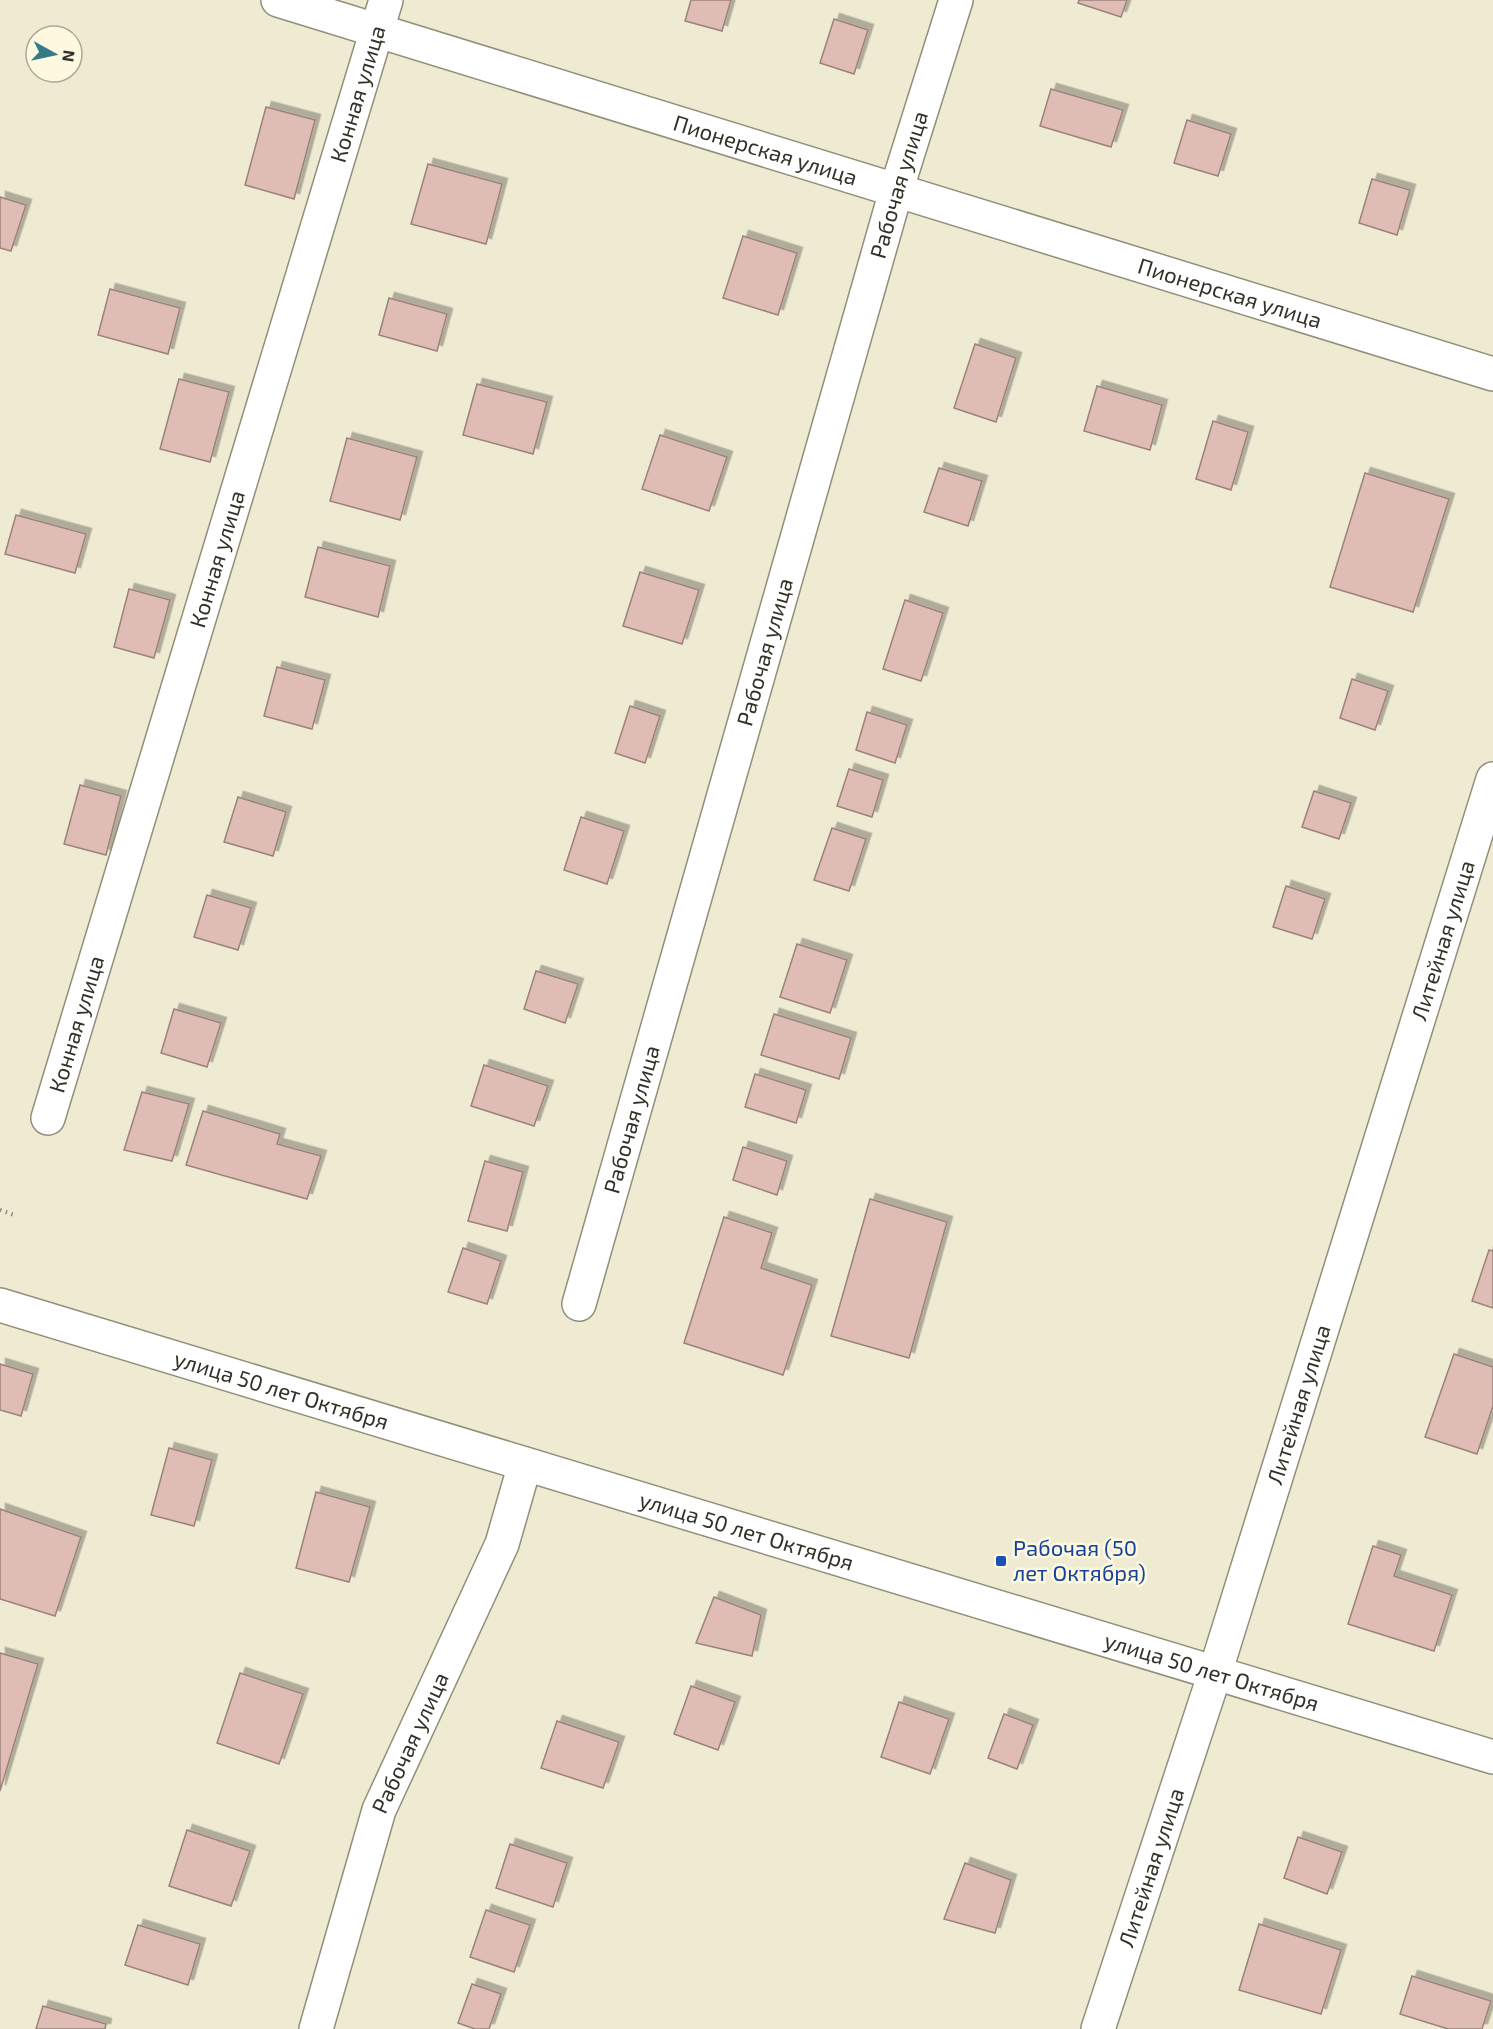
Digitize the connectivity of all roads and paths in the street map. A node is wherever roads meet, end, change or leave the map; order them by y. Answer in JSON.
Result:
{"nodes":[{"id":1,"x":278,"y":0,"type":"edge"},
{"id":2,"x":956,"y":0,"type":"edge"},
{"id":3,"x":381,"y":15,"type":"edge"},
{"id":4,"x":896,"y":190,"type":"junction"},
{"id":5,"x":1493,"y":374,"type":"edge"},
{"id":6,"x":1493,"y":780,"type":"edge"},
{"id":7,"x":48,"y":1118,"type":"dead end"},
{"id":8,"x":0,"y":1210,"type":"edge"},
{"id":9,"x":17,"y":1216,"type":"dead end"},
{"id":10,"x":579,"y":1304,"type":"dead end"},
{"id":11,"x":0,"y":1305,"type":"edge"},
{"id":12,"x":525,"y":1464,"type":"junction"},
{"id":13,"x":1215,"y":1673,"type":"junction"},
{"id":14,"x":1493,"y":1757,"type":"edge"},
{"id":15,"x":316,"y":2029,"type":"edge"},
{"id":16,"x":1098,"y":2029,"type":"edge"}],
"edges":[{"from":1,"to":3,"type":"street","name":"Пионерская улица"},
{"from":2,"to":4,"type":"street","name":"Рабочая улица"},
{"from":3,"to":4,"type":"street","name":"Пионерская улица"},
{"from":3,"to":7,"type":"street","name":"Конная улица"},
{"from":4,"to":5,"type":"street","name":"Пионерская улица"},
{"from":4,"to":10,"type":"street","name":"Рабочая улица"},
{"from":6,"to":13,"type":"street","name":"Литейная улица"},
{"from":8,"to":9,"type":"path"},
{"from":11,"to":12,"type":"street","name":"улица 50 лет Октября"},
{"from":12,"to":13,"type":"street","name":"улица 50 лет Октября"},
{"from":12,"to":15,"type":"street","name":"Рабочая улица"},
{"from":13,"to":14,"type":"street","name":"улица 50 лет Октября"},
{"from":13,"to":16,"type":"street","name":"Литейная улица"}]}
